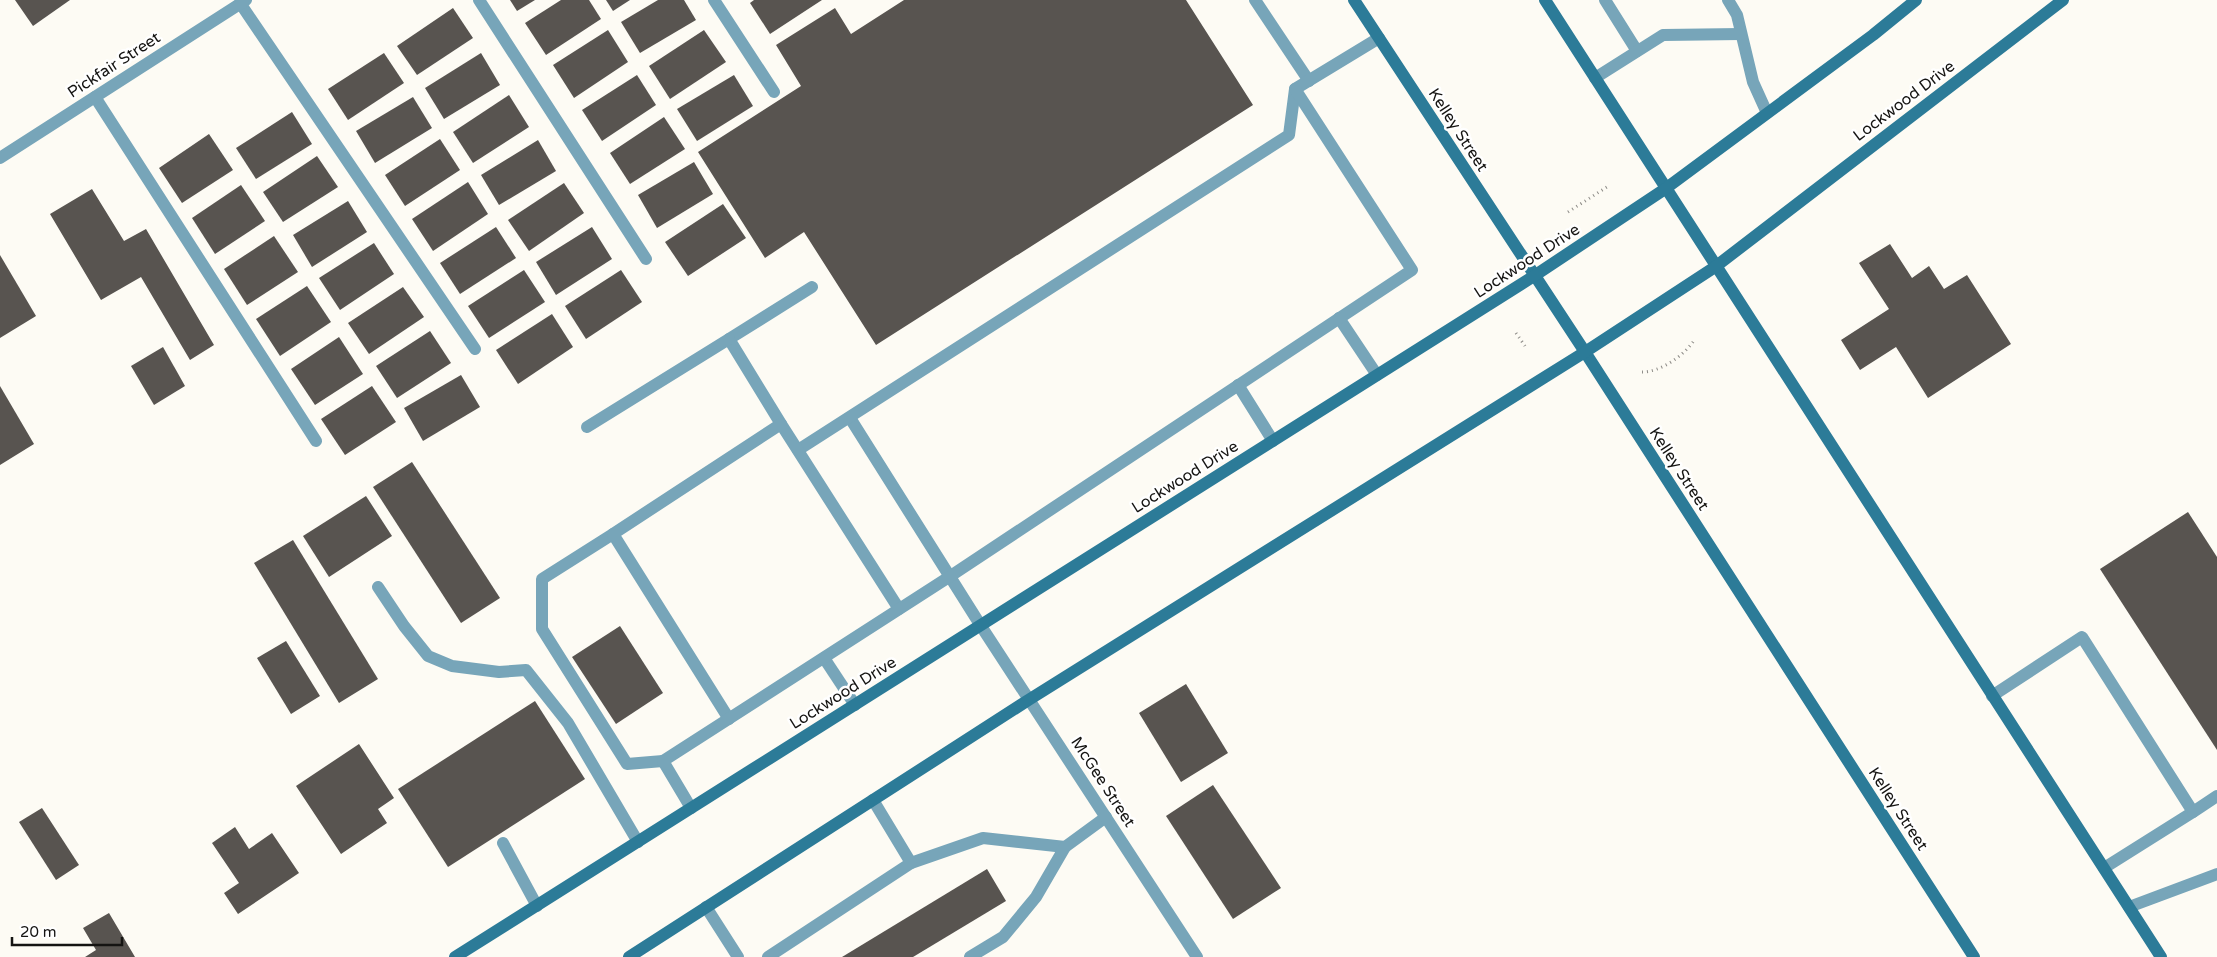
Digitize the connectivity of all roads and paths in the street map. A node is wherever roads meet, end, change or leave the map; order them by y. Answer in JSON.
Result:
{"nodes":[{"id":1,"x":479,"y":0,"type":"edge"},
{"id":2,"x":714,"y":0,"type":"edge"},
{"id":3,"x":1255,"y":0,"type":"edge"},
{"id":4,"x":1354,"y":0,"type":"edge"},
{"id":5,"x":1545,"y":0,"type":"edge"},
{"id":6,"x":1605,"y":0,"type":"edge"},
{"id":7,"x":1728,"y":0,"type":"edge"},
{"id":8,"x":1916,"y":0,"type":"edge"},
{"id":9,"x":2063,"y":0,"type":"edge"},
{"id":10,"x":243,"y":2,"type":"edge"},
{"id":11,"x":1741,"y":34,"type":"junction"},
{"id":12,"x":1379,"y":38,"type":"junction"},
{"id":13,"x":1637,"y":51,"type":"junction"},
{"id":14,"x":1595,"y":78,"type":"junction"},
{"id":15,"x":1309,"y":81,"type":"junction"},
{"id":16,"x":1295,"y":89,"type":"junction"},
{"id":17,"x":774,"y":92,"type":"dead end"},
{"id":18,"x":95,"y":97,"type":"junction"},
{"id":19,"x":1767,"y":113,"type":"junction"},
{"id":20,"x":0,"y":158,"type":"edge"},
{"id":21,"x":1610,"y":186,"type":"dead end"},
{"id":22,"x":1666,"y":189,"type":"junction"},
{"id":23,"x":1568,"y":212,"type":"dead end"},
{"id":24,"x":646,"y":259,"type":"dead end"},
{"id":25,"x":1715,"y":267,"type":"junction"},
{"id":26,"x":1534,"y":276,"type":"junction"},
{"id":27,"x":812,"y":287,"type":"dead end"},
{"id":28,"x":1339,"y":318,"type":"junction"},
{"id":29,"x":1516,"y":333,"type":"dead end"},
{"id":30,"x":729,"y":339,"type":"junction"},
{"id":31,"x":1695,"y":339,"type":"dead end"},
{"id":32,"x":1525,"y":346,"type":"dead end"},
{"id":33,"x":475,"y":349,"type":"dead end"},
{"id":34,"x":1585,"y":352,"type":"junction"},
{"id":35,"x":1642,"y":372,"type":"dead end"},
{"id":36,"x":1377,"y":375,"type":"junction"},
{"id":37,"x":1238,"y":385,"type":"junction"},
{"id":38,"x":850,"y":418,"type":"junction"},
{"id":39,"x":781,"y":424,"type":"junction"},
{"id":40,"x":588,"y":427,"type":"dead end"},
{"id":41,"x":316,"y":441,"type":"dead end"},
{"id":42,"x":1274,"y":441,"type":"junction"},
{"id":43,"x":798,"y":450,"type":"junction"},
{"id":44,"x":613,"y":534,"type":"junction"},
{"id":45,"x":949,"y":577,"type":"junction"},
{"id":46,"x":378,"y":587,"type":"dead end"},
{"id":47,"x":899,"y":609,"type":"junction"},
{"id":48,"x":981,"y":626,"type":"junction"},
{"id":49,"x":824,"y":658,"type":"junction"},
{"id":50,"x":1992,"y":696,"type":"junction"},
{"id":51,"x":1030,"y":699,"type":"junction"},
{"id":52,"x":855,"y":705,"type":"junction"},
{"id":53,"x":729,"y":719,"type":"junction"},
{"id":54,"x":663,"y":761,"type":"junction"},
{"id":55,"x":2217,"y":796,"type":"edge"},
{"id":56,"x":873,"y":800,"type":"junction"},
{"id":57,"x":691,"y":808,"type":"junction"},
{"id":58,"x":2193,"y":812,"type":"junction"},
{"id":59,"x":1106,"y":817,"type":"junction"},
{"id":60,"x":638,"y":842,"type":"junction"},
{"id":61,"x":503,"y":843,"type":"dead end"},
{"id":62,"x":1065,"y":847,"type":"junction"},
{"id":63,"x":911,"y":863,"type":"junction"},
{"id":64,"x":2104,"y":868,"type":"junction"},
{"id":65,"x":2217,"y":874,"type":"edge"},
{"id":66,"x":537,"y":906,"type":"junction"},
{"id":67,"x":706,"y":907,"type":"junction"},
{"id":68,"x":2128,"y":907,"type":"junction"},
{"id":69,"x":455,"y":957,"type":"edge"},
{"id":70,"x":628,"y":957,"type":"edge"},
{"id":71,"x":738,"y":957,"type":"edge"},
{"id":72,"x":768,"y":957,"type":"edge"},
{"id":73,"x":970,"y":957,"type":"edge"},
{"id":74,"x":1197,"y":957,"type":"edge"},
{"id":75,"x":1974,"y":957,"type":"edge"},
{"id":76,"x":2161,"y":957,"type":"edge"}],
"edges":[{"from":1,"to":24,"type":"street"},
{"from":2,"to":17,"type":"street"},
{"from":3,"to":15,"type":"street"},
{"from":4,"to":12,"type":"main road","name":"Kelley Street"},
{"from":5,"to":14,"type":"main road"},
{"from":6,"to":13,"type":"street"},
{"from":7,"to":11,"type":"street"},
{"from":8,"to":19,"type":"main road","name":"Lockwood Drive"},
{"from":9,"to":25,"type":"main road","name":"Lockwood Drive"},
{"from":10,"to":18,"type":"street","name":"Pickfair Street"},
{"from":10,"to":33,"type":"street"},
{"from":11,"to":13,"type":"street"},
{"from":11,"to":19,"type":"street"},
{"from":12,"to":15,"type":"street"},
{"from":12,"to":26,"type":"main road","name":"Kelley Street"},
{"from":13,"to":14,"type":"street"},
{"from":14,"to":22,"type":"main road"},
{"from":15,"to":16,"type":"street"},
{"from":16,"to":28,"type":"street"},
{"from":16,"to":38,"type":"street"},
{"from":18,"to":20,"type":"street","name":"Pickfair Street"},
{"from":18,"to":41,"type":"street"},
{"from":19,"to":22,"type":"main road","name":"Lockwood Drive"},
{"from":21,"to":23,"type":"path"},
{"from":22,"to":25,"type":"main road"},
{"from":22,"to":26,"type":"main road","name":"Lockwood Drive"},
{"from":25,"to":34,"type":"main road","name":"Lockwood Drive"},
{"from":25,"to":50,"type":"main road"},
{"from":26,"to":34,"type":"main road","name":"Kelley Street"},
{"from":26,"to":36,"type":"main road","name":"Lockwood Drive"},
{"from":27,"to":30,"type":"street"},
{"from":28,"to":36,"type":"street"},
{"from":28,"to":37,"type":"street"},
{"from":29,"to":32,"type":"path"},
{"from":30,"to":39,"type":"street"},
{"from":30,"to":40,"type":"street"},
{"from":31,"to":35,"type":"path"},
{"from":34,"to":51,"type":"main road","name":"Lockwood Drive"},
{"from":34,"to":75,"type":"main road","name":"Kelley Street"},
{"from":36,"to":42,"type":"main road","name":"Lockwood Drive"},
{"from":37,"to":42,"type":"street"},
{"from":37,"to":45,"type":"street"},
{"from":38,"to":43,"type":"street"},
{"from":38,"to":45,"type":"street","name":"McGee Street"},
{"from":39,"to":43,"type":"street"},
{"from":39,"to":44,"type":"street"},
{"from":42,"to":48,"type":"main road","name":"Lockwood Drive"},
{"from":43,"to":47,"type":"street"},
{"from":44,"to":53,"type":"street"},
{"from":44,"to":54,"type":"street"},
{"from":45,"to":47,"type":"street"},
{"from":45,"to":48,"type":"street","name":"McGee Street"},
{"from":46,"to":60,"type":"street"},
{"from":47,"to":49,"type":"street"},
{"from":48,"to":51,"type":"street","name":"McGee Street"},
{"from":48,"to":52,"type":"main road","name":"Lockwood Drive"},
{"from":49,"to":52,"type":"street"},
{"from":49,"to":53,"type":"street"},
{"from":50,"to":58,"type":"street"},
{"from":50,"to":64,"type":"main road"},
{"from":51,"to":56,"type":"main road","name":"Lockwood Drive"},
{"from":51,"to":59,"type":"street","name":"McGee Street"},
{"from":52,"to":57,"type":"main road","name":"Lockwood Drive"},
{"from":53,"to":54,"type":"street"},
{"from":54,"to":57,"type":"street"},
{"from":55,"to":58,"type":"street"},
{"from":56,"to":63,"type":"street"},
{"from":56,"to":67,"type":"main road","name":"Lockwood Drive"},
{"from":57,"to":60,"type":"main road","name":"Lockwood Drive"},
{"from":58,"to":64,"type":"street"},
{"from":59,"to":62,"type":"street"},
{"from":59,"to":74,"type":"street","name":"McGee Street"},
{"from":60,"to":66,"type":"main road","name":"Lockwood Drive"},
{"from":61,"to":66,"type":"street"},
{"from":62,"to":63,"type":"street"},
{"from":62,"to":73,"type":"street"},
{"from":63,"to":72,"type":"street"},
{"from":64,"to":68,"type":"main road"},
{"from":65,"to":68,"type":"street"},
{"from":66,"to":69,"type":"main road","name":"Lockwood Drive"},
{"from":67,"to":70,"type":"main road","name":"Lockwood Drive"},
{"from":67,"to":71,"type":"street"},
{"from":68,"to":76,"type":"main road"}]}
